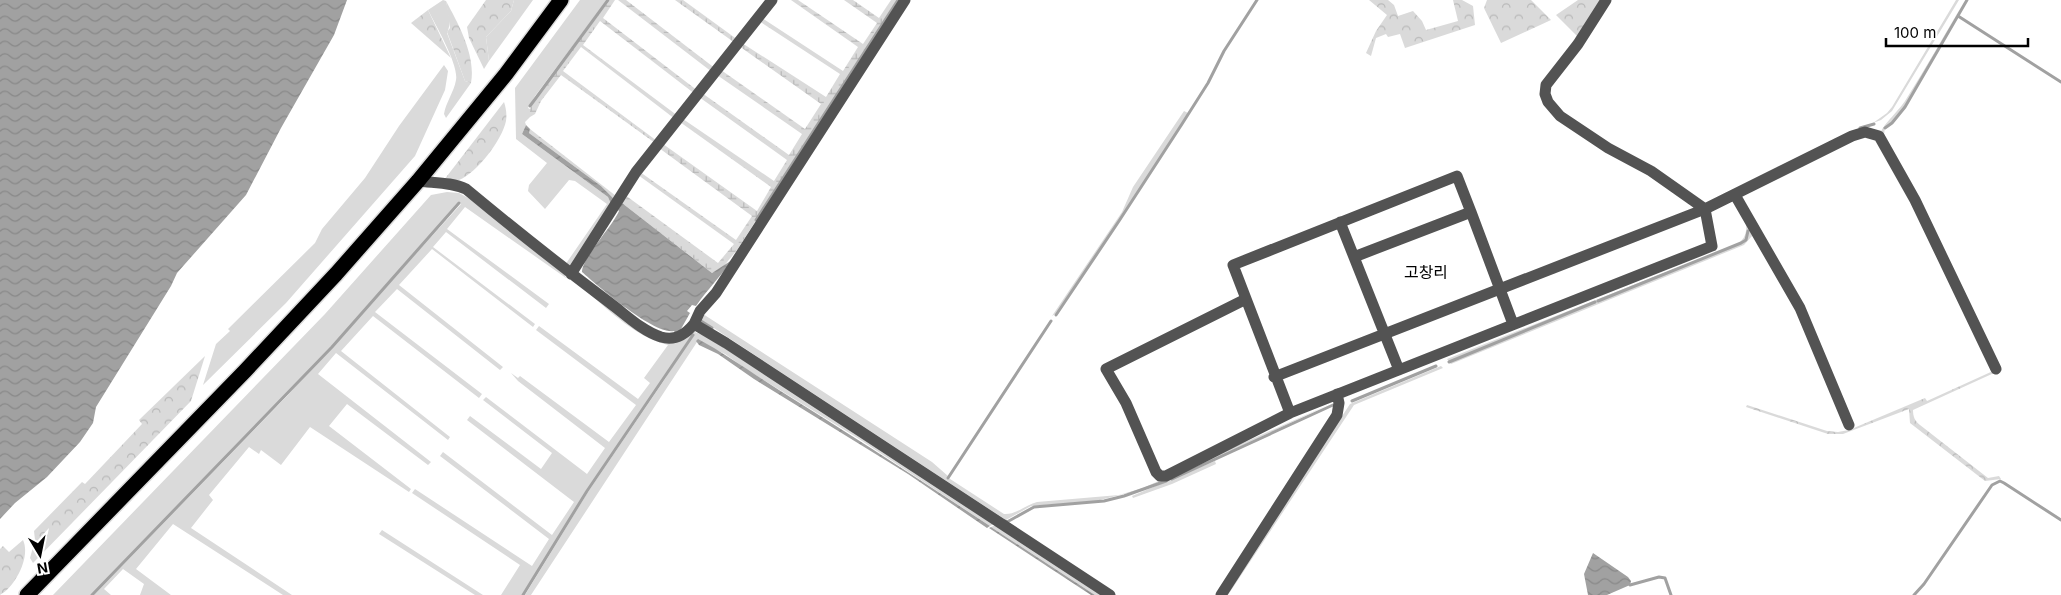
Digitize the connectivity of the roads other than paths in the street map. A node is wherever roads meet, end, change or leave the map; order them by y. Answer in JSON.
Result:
{"nodes":[{"id":1,"x":560,"y":0,"type":"edge"},
{"id":2,"x":772,"y":0,"type":"edge"},
{"id":3,"x":906,"y":0,"type":"edge"},
{"id":4,"x":1606,"y":0,"type":"edge"},
{"id":5,"x":418,"y":181,"type":"junction"},
{"id":6,"x":1735,"y":195,"type":"junction"},
{"id":7,"x":1705,"y":209,"type":"junction"},
{"id":8,"x":1471,"y":212,"type":"junction"},
{"id":9,"x":1340,"y":222,"type":"junction"},
{"id":10,"x":1354,"y":257,"type":"junction"},
{"id":11,"x":571,"y":274,"type":"junction"},
{"id":12,"x":1500,"y":288,"type":"junction"},
{"id":13,"x":1246,"y":299,"type":"junction"},
{"id":14,"x":694,"y":324,"type":"junction"},
{"id":15,"x":1513,"y":324,"type":"junction"},
{"id":16,"x":1384,"y":332,"type":"junction"},
{"id":17,"x":1996,"y":369,"type":"dead end"},
{"id":18,"x":1398,"y":370,"type":"junction"},
{"id":19,"x":1274,"y":377,"type":"junction"},
{"id":20,"x":1337,"y":394,"type":"junction"},
{"id":21,"x":1290,"y":413,"type":"junction"},
{"id":22,"x":1849,"y":425,"type":"dead end"},
{"id":23,"x":27,"y":595,"type":"edge"},
{"id":24,"x":1110,"y":595,"type":"edge"},
{"id":25,"x":1221,"y":595,"type":"edge"}],
"edges":[{"from":1,"to":5,"type":"highway"},
{"from":2,"to":11,"type":"street"},
{"from":3,"to":14,"type":"street"},
{"from":4,"to":7,"type":"street"},
{"from":5,"to":11,"type":"street"},
{"from":5,"to":23,"type":"highway"},
{"from":6,"to":7,"type":"street"},
{"from":6,"to":17,"type":"street"},
{"from":6,"to":22,"type":"street"},
{"from":7,"to":12,"type":"street"},
{"from":7,"to":15,"type":"street"},
{"from":8,"to":9,"type":"street"},
{"from":8,"to":10,"type":"street"},
{"from":8,"to":12,"type":"street"},
{"from":9,"to":10,"type":"street"},
{"from":9,"to":13,"type":"street"},
{"from":10,"to":16,"type":"street"},
{"from":11,"to":14,"type":"street"},
{"from":12,"to":15,"type":"street"},
{"from":12,"to":16,"type":"street"},
{"from":13,"to":19,"type":"street"},
{"from":13,"to":21,"type":"street"},
{"from":14,"to":24,"type":"street"},
{"from":15,"to":18,"type":"street"},
{"from":16,"to":18,"type":"street"},
{"from":16,"to":19,"type":"street"},
{"from":18,"to":20,"type":"street"},
{"from":19,"to":21,"type":"street"},
{"from":20,"to":21,"type":"street"},
{"from":20,"to":25,"type":"street"}]}
